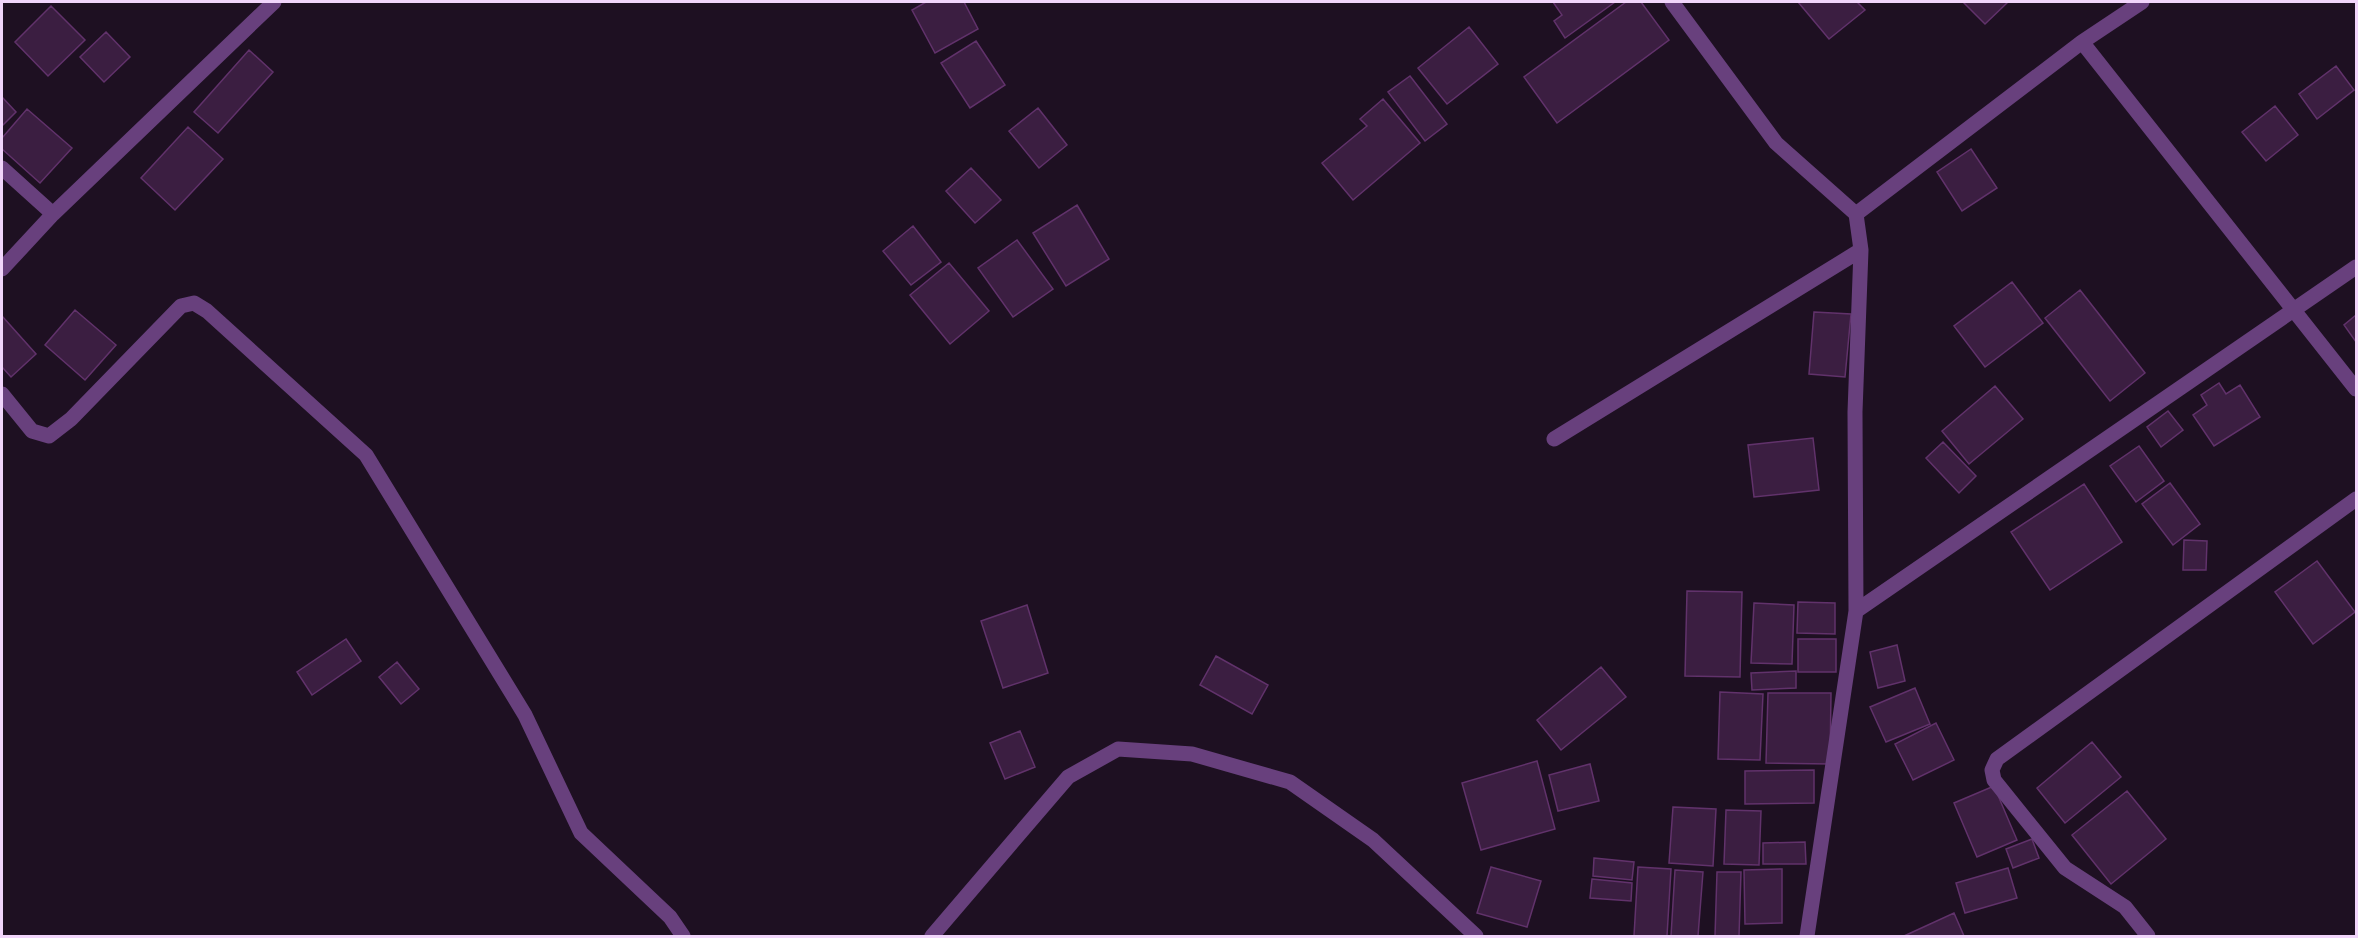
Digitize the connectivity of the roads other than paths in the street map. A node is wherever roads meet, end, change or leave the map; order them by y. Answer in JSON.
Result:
{"nodes":[{"id":1,"x":274,"y":2,"type":"edge"},
{"id":2,"x":1672,"y":2,"type":"edge"},
{"id":3,"x":2142,"y":2,"type":"edge"},
{"id":4,"x":2082,"y":42,"type":"junction"},
{"id":5,"x":2,"y":168,"type":"edge"},
{"id":6,"x":53,"y":214,"type":"junction"},
{"id":7,"x":1856,"y":214,"type":"junction"},
{"id":8,"x":1861,"y":250,"type":"junction"},
{"id":9,"x":2356,"y":267,"type":"edge"},
{"id":10,"x":2,"y":269,"type":"edge"},
{"id":11,"x":2295,"y":311,"type":"junction"},
{"id":12,"x":2356,"y":389,"type":"edge"},
{"id":13,"x":2,"y":393,"type":"edge"},
{"id":14,"x":1554,"y":440,"type":"dead end"},
{"id":15,"x":2356,"y":499,"type":"edge"},
{"id":16,"x":1856,"y":611,"type":"junction"},
{"id":17,"x":683,"y":936,"type":"edge"},
{"id":18,"x":932,"y":936,"type":"edge"},
{"id":19,"x":1476,"y":936,"type":"edge"},
{"id":20,"x":1807,"y":936,"type":"edge"},
{"id":21,"x":2148,"y":936,"type":"edge"}],
"edges":[{"from":1,"to":6,"type":"street"},
{"from":2,"to":7,"type":"street"},
{"from":3,"to":4,"type":"street"},
{"from":4,"to":7,"type":"street"},
{"from":4,"to":11,"type":"street"},
{"from":5,"to":6,"type":"street"},
{"from":6,"to":10,"type":"street"},
{"from":7,"to":8,"type":"street"},
{"from":8,"to":14,"type":"street"},
{"from":8,"to":16,"type":"street"},
{"from":9,"to":11,"type":"street"},
{"from":11,"to":12,"type":"street"},
{"from":11,"to":16,"type":"street"},
{"from":13,"to":17,"type":"street"},
{"from":15,"to":21,"type":"street"},
{"from":16,"to":20,"type":"street"},
{"from":18,"to":19,"type":"street"}]}
